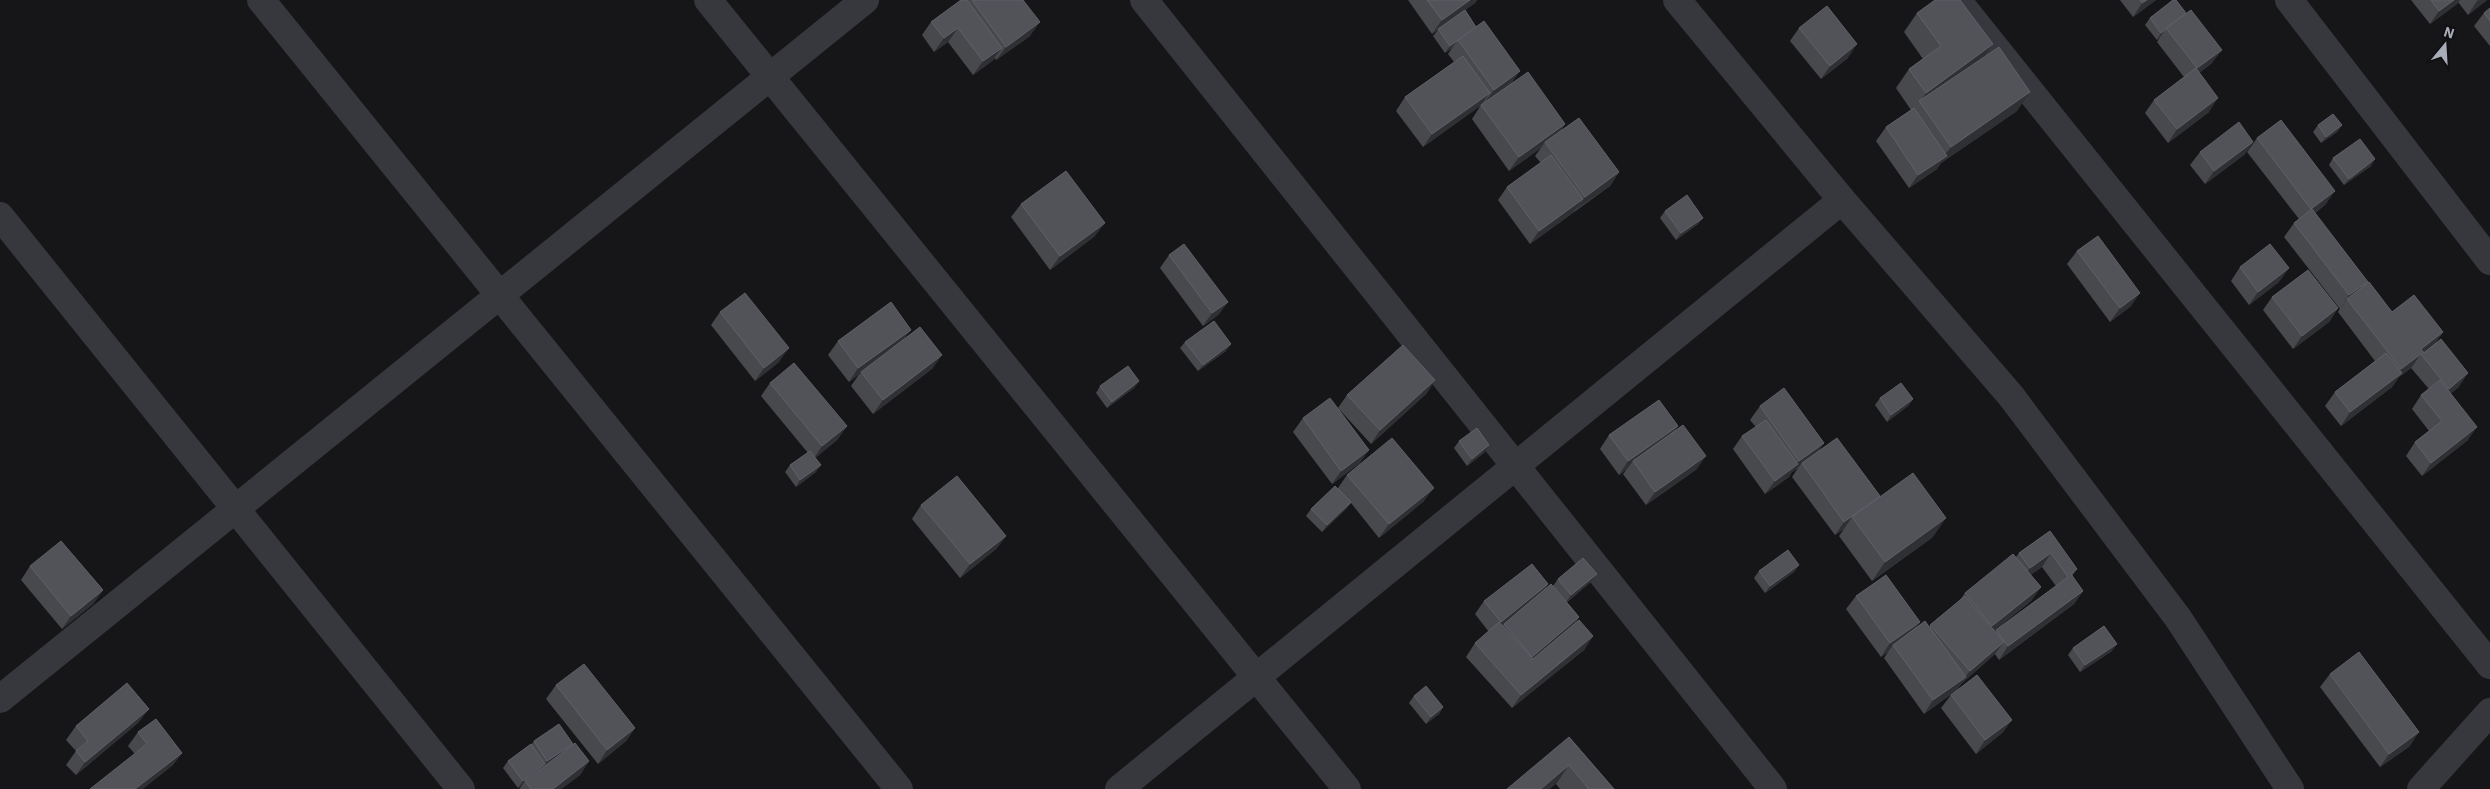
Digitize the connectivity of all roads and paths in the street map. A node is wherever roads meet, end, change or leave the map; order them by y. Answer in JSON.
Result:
{"nodes":[{"id":1,"x":261,"y":0,"type":"edge"},
{"id":2,"x":708,"y":0,"type":"edge"},
{"id":3,"x":865,"y":0,"type":"edge"},
{"id":4,"x":1144,"y":0,"type":"edge"},
{"id":5,"x":1677,"y":0,"type":"edge"},
{"id":6,"x":1957,"y":0,"type":"edge"},
{"id":7,"x":2289,"y":0,"type":"edge"},
{"id":8,"x":770,"y":77,"type":"junction"},
{"id":9,"x":1842,"y":200,"type":"junction"},
{"id":10,"x":0,"y":216,"type":"edge"},
{"id":11,"x":2490,"y":261,"type":"edge"},
{"id":12,"x":500,"y":296,"type":"junction"},
{"id":13,"x":1516,"y":466,"type":"junction"},
{"id":14,"x":236,"y":509,"type":"junction"},
{"id":15,"x":2490,"y":665,"type":"edge"},
{"id":16,"x":1257,"y":677,"type":"junction"},
{"id":17,"x":0,"y":699,"type":"edge"},
{"id":18,"x":2490,"y":712,"type":"edge"},
{"id":19,"x":462,"y":789,"type":"edge"},
{"id":20,"x":899,"y":789,"type":"edge"},
{"id":21,"x":1119,"y":789,"type":"edge"},
{"id":22,"x":1347,"y":789,"type":"edge"},
{"id":23,"x":1773,"y":789,"type":"edge"},
{"id":24,"x":2290,"y":789,"type":"edge"},
{"id":25,"x":2421,"y":789,"type":"edge"}],
"edges":[{"from":1,"to":12,"type":"street"},
{"from":2,"to":8,"type":"street"},
{"from":3,"to":8,"type":"street"},
{"from":4,"to":13,"type":"street"},
{"from":5,"to":9,"type":"street"},
{"from":6,"to":15,"type":"street"},
{"from":7,"to":11,"type":"street"},
{"from":8,"to":12,"type":"street"},
{"from":8,"to":16,"type":"street"},
{"from":9,"to":13,"type":"street"},
{"from":9,"to":24,"type":"street"},
{"from":10,"to":14,"type":"street"},
{"from":12,"to":14,"type":"street"},
{"from":12,"to":20,"type":"street"},
{"from":13,"to":16,"type":"street"},
{"from":13,"to":23,"type":"street"},
{"from":14,"to":17,"type":"street"},
{"from":14,"to":19,"type":"street"},
{"from":16,"to":21,"type":"street"},
{"from":16,"to":22,"type":"street"},
{"from":18,"to":25,"type":"street"}]}
